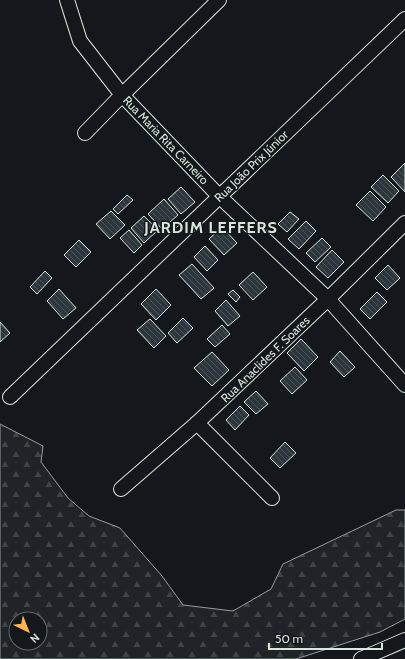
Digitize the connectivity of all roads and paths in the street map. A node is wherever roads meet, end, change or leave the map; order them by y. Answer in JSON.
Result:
{"nodes":[{"id":1,"x":67,"y":0,"type":"edge"},
{"id":2,"x":219,"y":0,"type":"edge"},
{"id":3,"x":405,"y":19,"type":"edge"},
{"id":4,"x":122,"y":95,"type":"junction"},
{"id":5,"x":85,"y":133,"type":"dead end"},
{"id":6,"x":219,"y":196,"type":"junction"},
{"id":7,"x":405,"y":223,"type":"edge"},
{"id":8,"x":328,"y":299,"type":"junction"},
{"id":9,"x":405,"y":385,"type":"edge"},
{"id":10,"x":10,"y":398,"type":"dead end"},
{"id":11,"x":197,"y":423,"type":"junction"},
{"id":12,"x":121,"y":489,"type":"dead end"},
{"id":13,"x":272,"y":498,"type":"dead end"},
{"id":14,"x":405,"y":640,"type":"edge"},
{"id":15,"x":361,"y":659,"type":"edge"}],
"edges":[{"from":1,"to":4,"type":"street","name":"Rua Maria Rita Carneiro"},
{"from":2,"to":4,"type":"street"},
{"from":3,"to":6,"type":"street","name":"Rua João Prix Júnior"},
{"from":4,"to":5,"type":"street"},
{"from":4,"to":6,"type":"street","name":"Rua Maria Rita Carneiro"},
{"from":6,"to":8,"type":"street","name":"Rua Maria Rita Carneiro"},
{"from":6,"to":10,"type":"street","name":"Rua João Prix Júnior"},
{"from":7,"to":8,"type":"street","name":"Rua Anaclides F. Soares"},
{"from":8,"to":9,"type":"street","name":"Rua Maria Rita Carneiro"},
{"from":8,"to":11,"type":"street","name":"Rua Anaclides F. Soares"},
{"from":11,"to":12,"type":"street","name":"Rua Anaclides F. Soares"},
{"from":11,"to":13,"type":"street"},
{"from":14,"to":15,"type":"street"}]}
